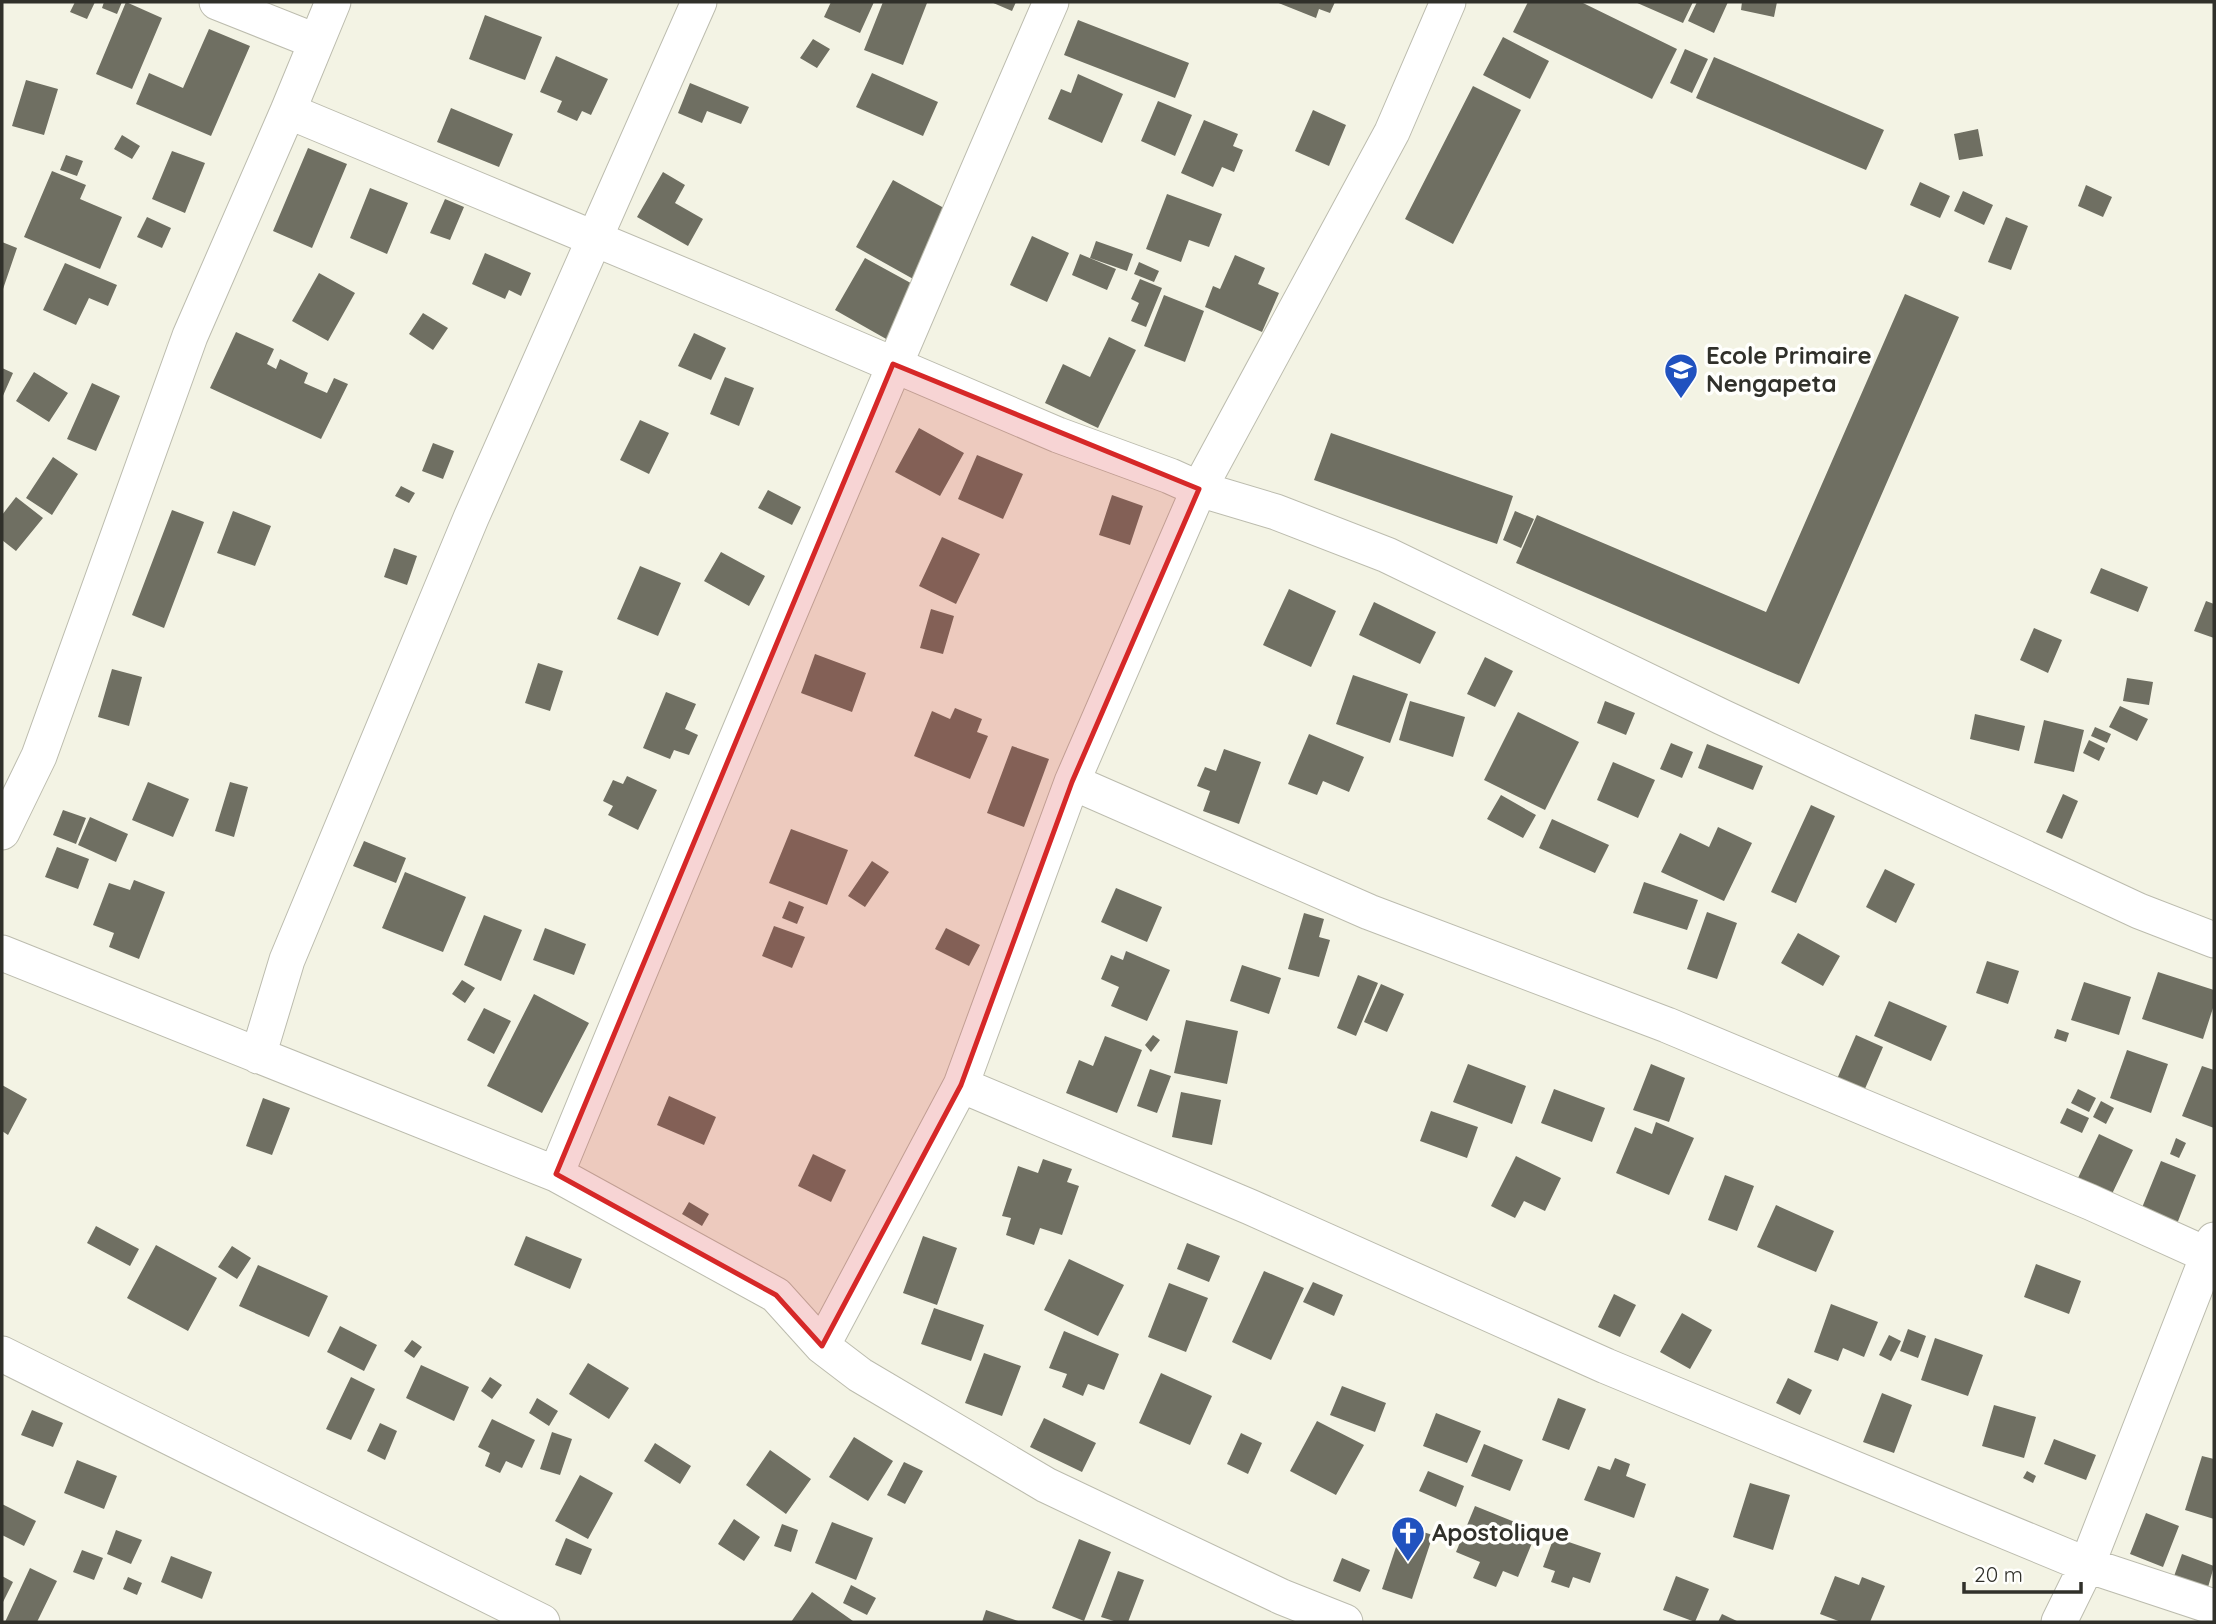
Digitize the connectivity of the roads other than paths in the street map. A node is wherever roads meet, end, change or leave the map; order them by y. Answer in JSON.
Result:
{"nodes":[{"id":1,"x":217,"y":2,"type":"edge"},
{"id":2,"x":333,"y":2,"type":"edge"},
{"id":3,"x":699,"y":2,"type":"edge"},
{"id":4,"x":1051,"y":2,"type":"edge"},
{"id":5,"x":1448,"y":2,"type":"edge"},
{"id":6,"x":315,"y":41,"type":"junction"},
{"id":7,"x":288,"y":111,"type":"junction"},
{"id":8,"x":595,"y":238,"type":"junction"},
{"id":9,"x":894,"y":364,"type":"junction"},
{"id":10,"x":1199,"y":489,"type":"junction"},
{"id":11,"x":1072,"y":782,"type":"junction"},
{"id":12,"x":2,"y":832,"type":"edge"},
{"id":13,"x":2214,"y":940,"type":"edge"},
{"id":14,"x":2,"y":953,"type":"edge"},
{"id":15,"x":258,"y":1056,"type":"junction"},
{"id":16,"x":961,"y":1085,"type":"junction"},
{"id":17,"x":556,"y":1174,"type":"junction"},
{"id":18,"x":2212,"y":1251,"type":"edge"},
{"id":19,"x":822,"y":1346,"type":"junction"},
{"id":20,"x":2,"y":1354,"type":"edge"},
{"id":21,"x":2087,"y":1566,"type":"junction"},
{"id":22,"x":2214,"y":1607,"type":"edge"},
{"id":23,"x":1277,"y":1609,"type":"edge"},
{"id":24,"x":542,"y":1622,"type":"edge"},
{"id":25,"x":1345,"y":1622,"type":"edge"},
{"id":26,"x":2059,"y":1622,"type":"edge"}],
"edges":[{"from":1,"to":6,"type":"street"},
{"from":2,"to":6,"type":"street"},
{"from":3,"to":8,"type":"street"},
{"from":4,"to":9,"type":"street"},
{"from":5,"to":10,"type":"street"},
{"from":6,"to":7,"type":"street"},
{"from":7,"to":8,"type":"street"},
{"from":7,"to":12,"type":"street"},
{"from":8,"to":9,"type":"street"},
{"from":8,"to":15,"type":"street"},
{"from":9,"to":10,"type":"street"},
{"from":9,"to":17,"type":"street"},
{"from":10,"to":11,"type":"street"},
{"from":10,"to":13,"type":"street"},
{"from":11,"to":16,"type":"street"},
{"from":11,"to":18,"type":"street"},
{"from":14,"to":15,"type":"street"},
{"from":15,"to":17,"type":"street"},
{"from":16,"to":19,"type":"street"},
{"from":16,"to":21,"type":"street"},
{"from":17,"to":19,"type":"street"},
{"from":18,"to":21,"type":"street"},
{"from":19,"to":23,"type":"street"},
{"from":20,"to":24,"type":"street"},
{"from":21,"to":22,"type":"street"},
{"from":21,"to":26,"type":"street"},
{"from":23,"to":25,"type":"street"}]}
